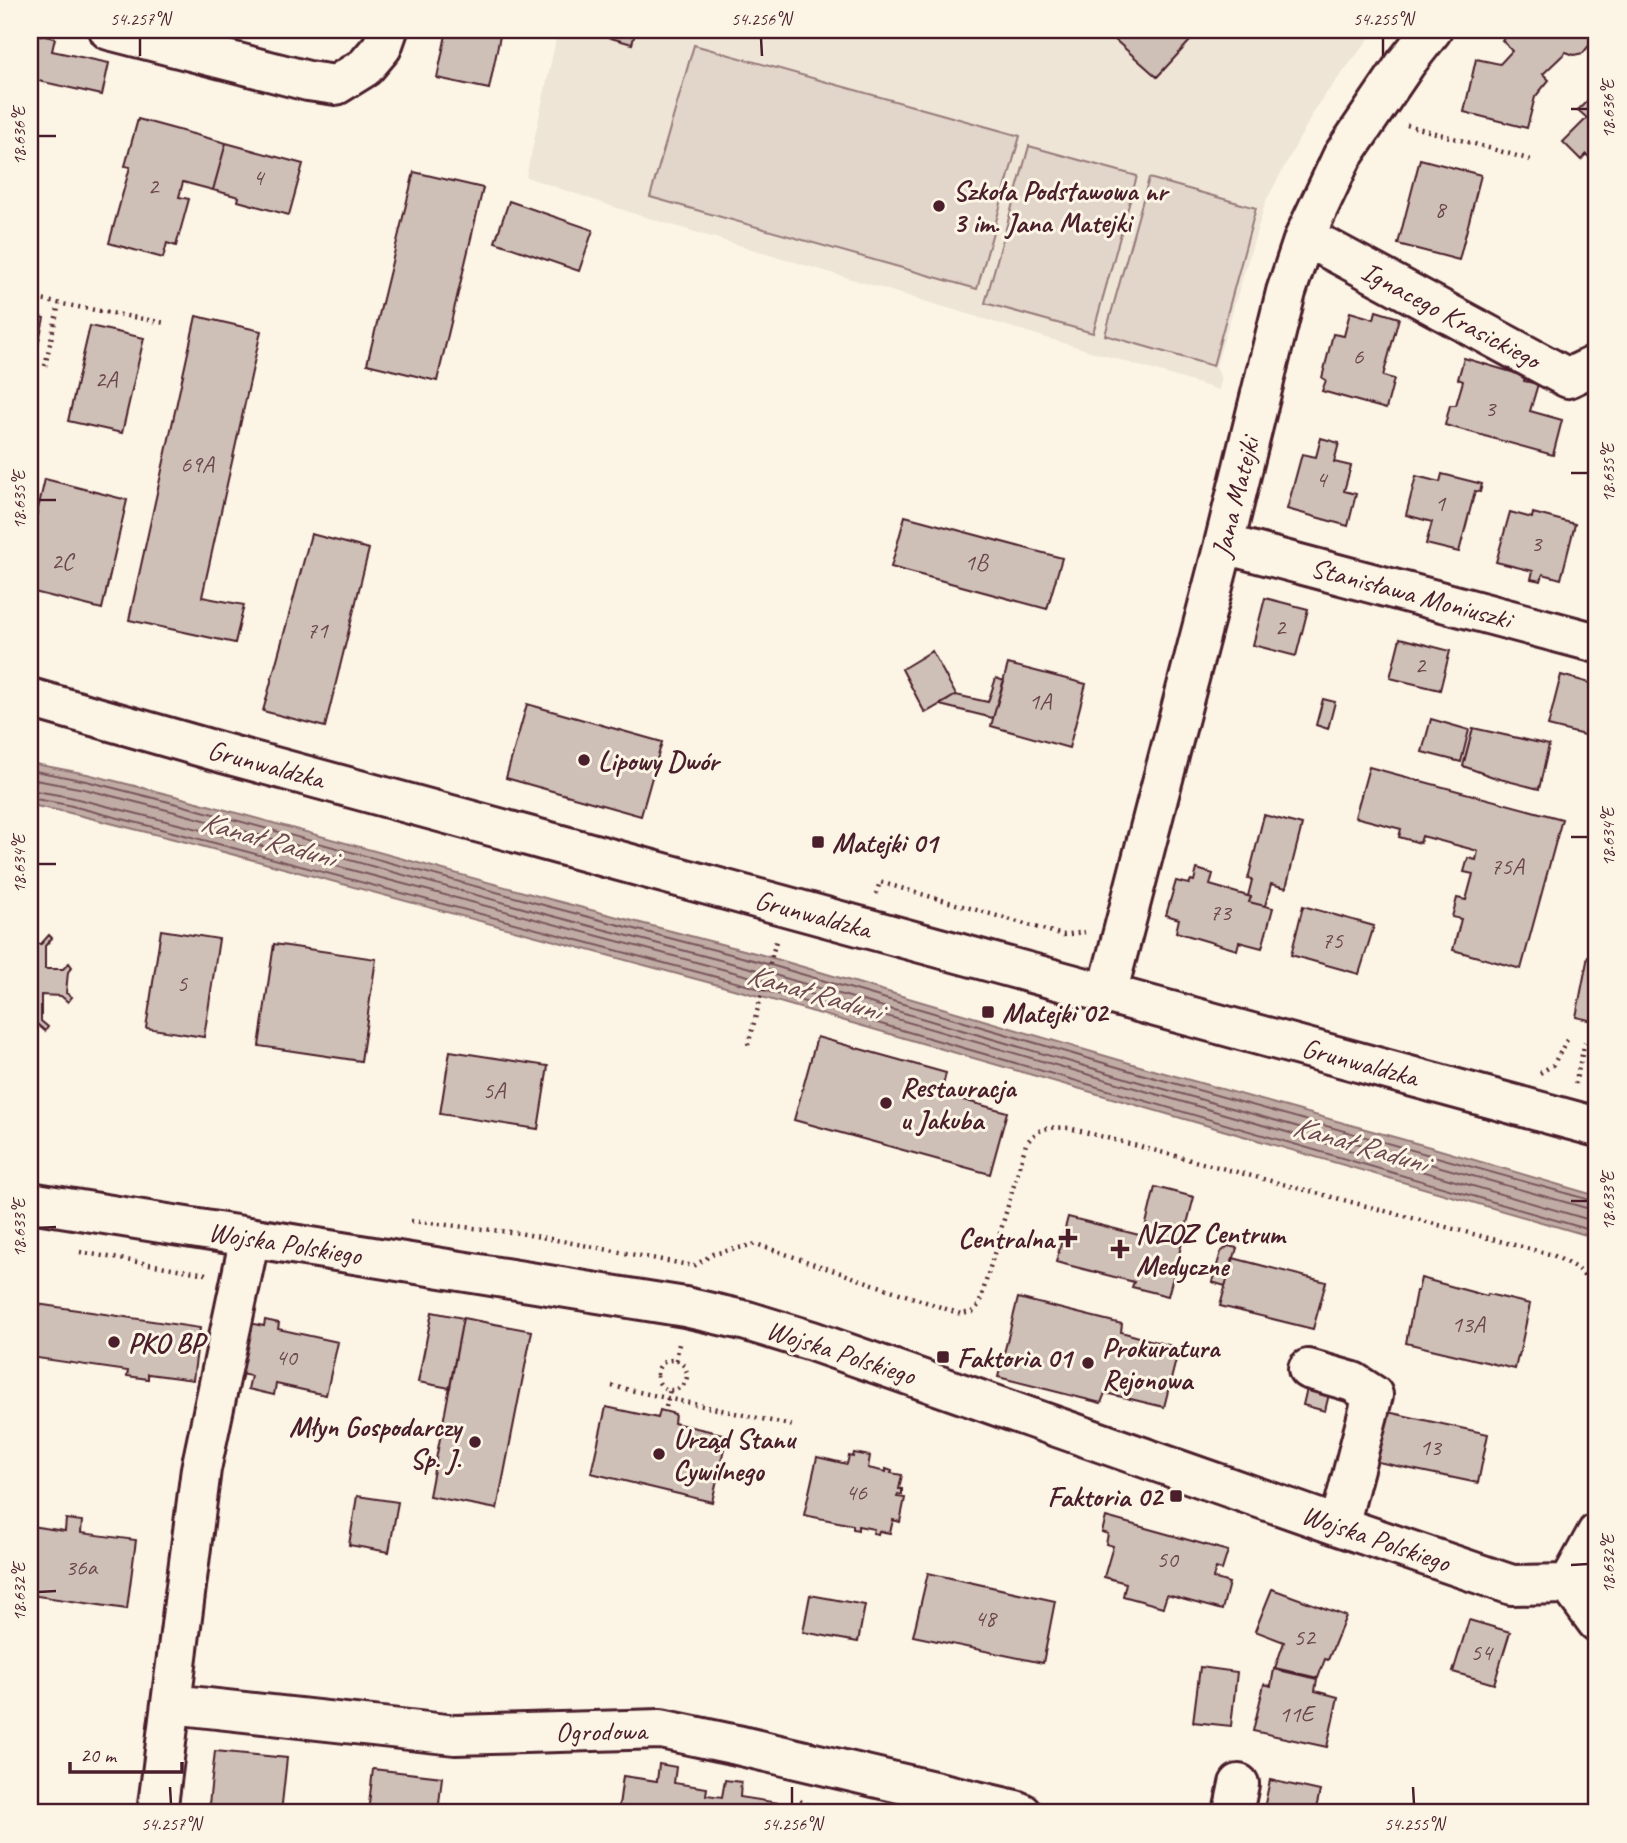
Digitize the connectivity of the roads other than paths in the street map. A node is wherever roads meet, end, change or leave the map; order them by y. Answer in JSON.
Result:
{"nodes":[{"id":1,"x":388,"y":30,"type":"edge"},
{"id":2,"x":1432,"y":30,"type":"edge"},
{"id":3,"x":120,"y":32,"type":"edge"},
{"id":4,"x":1304,"y":238,"type":"junction"},
{"id":5,"x":1597,"y":364,"type":"edge"},
{"id":6,"x":1224,"y":544,"type":"junction"},
{"id":7,"x":1597,"y":643,"type":"edge"},
{"id":8,"x":30,"y":698,"type":"edge"},
{"id":9,"x":1107,"y":994,"type":"junction"},
{"id":10,"x":1597,"y":1127,"type":"edge"},
{"id":11,"x":30,"y":1202,"type":"edge"},
{"id":12,"x":250,"y":1237,"type":"junction"},
{"id":13,"x":1308,"y":1369,"type":"dead end"},
{"id":14,"x":1339,"y":1526,"type":"junction"},
{"id":15,"x":1597,"y":1533,"type":"edge"},
{"id":16,"x":1569,"y":1584,"type":"junction"},
{"id":17,"x":1597,"y":1622,"type":"edge"},
{"id":18,"x":172,"y":1704,"type":"junction"},
{"id":19,"x":158,"y":1813,"type":"edge"},
{"id":20,"x":1022,"y":1813,"type":"edge"}],
"edges":[{"from":1,"to":3,"type":"street"},
{"from":2,"to":4,"type":"street","name":"Jana Matejki"},
{"from":4,"to":5,"type":"street","name":"Ignacego Krasickiego"},
{"from":4,"to":6,"type":"street","name":"Jana Matejki"},
{"from":6,"to":7,"type":"street","name":"Stanisława Moniuszki"},
{"from":6,"to":9,"type":"street","name":"Jana Matejki"},
{"from":8,"to":9,"type":"street","name":"Grunwaldzka"},
{"from":9,"to":10,"type":"street","name":"Grunwaldzka"},
{"from":11,"to":12,"type":"street","name":"Wojska Polskiego"},
{"from":12,"to":14,"type":"street","name":"Wojska Polskiego"},
{"from":12,"to":18,"type":"street"},
{"from":13,"to":14,"type":"street"},
{"from":14,"to":16,"type":"street","name":"Wojska Polskiego"},
{"from":15,"to":16,"type":"street"},
{"from":16,"to":17,"type":"street"},
{"from":18,"to":19,"type":"street"},
{"from":18,"to":20,"type":"street","name":"Ogrodowa"}]}
